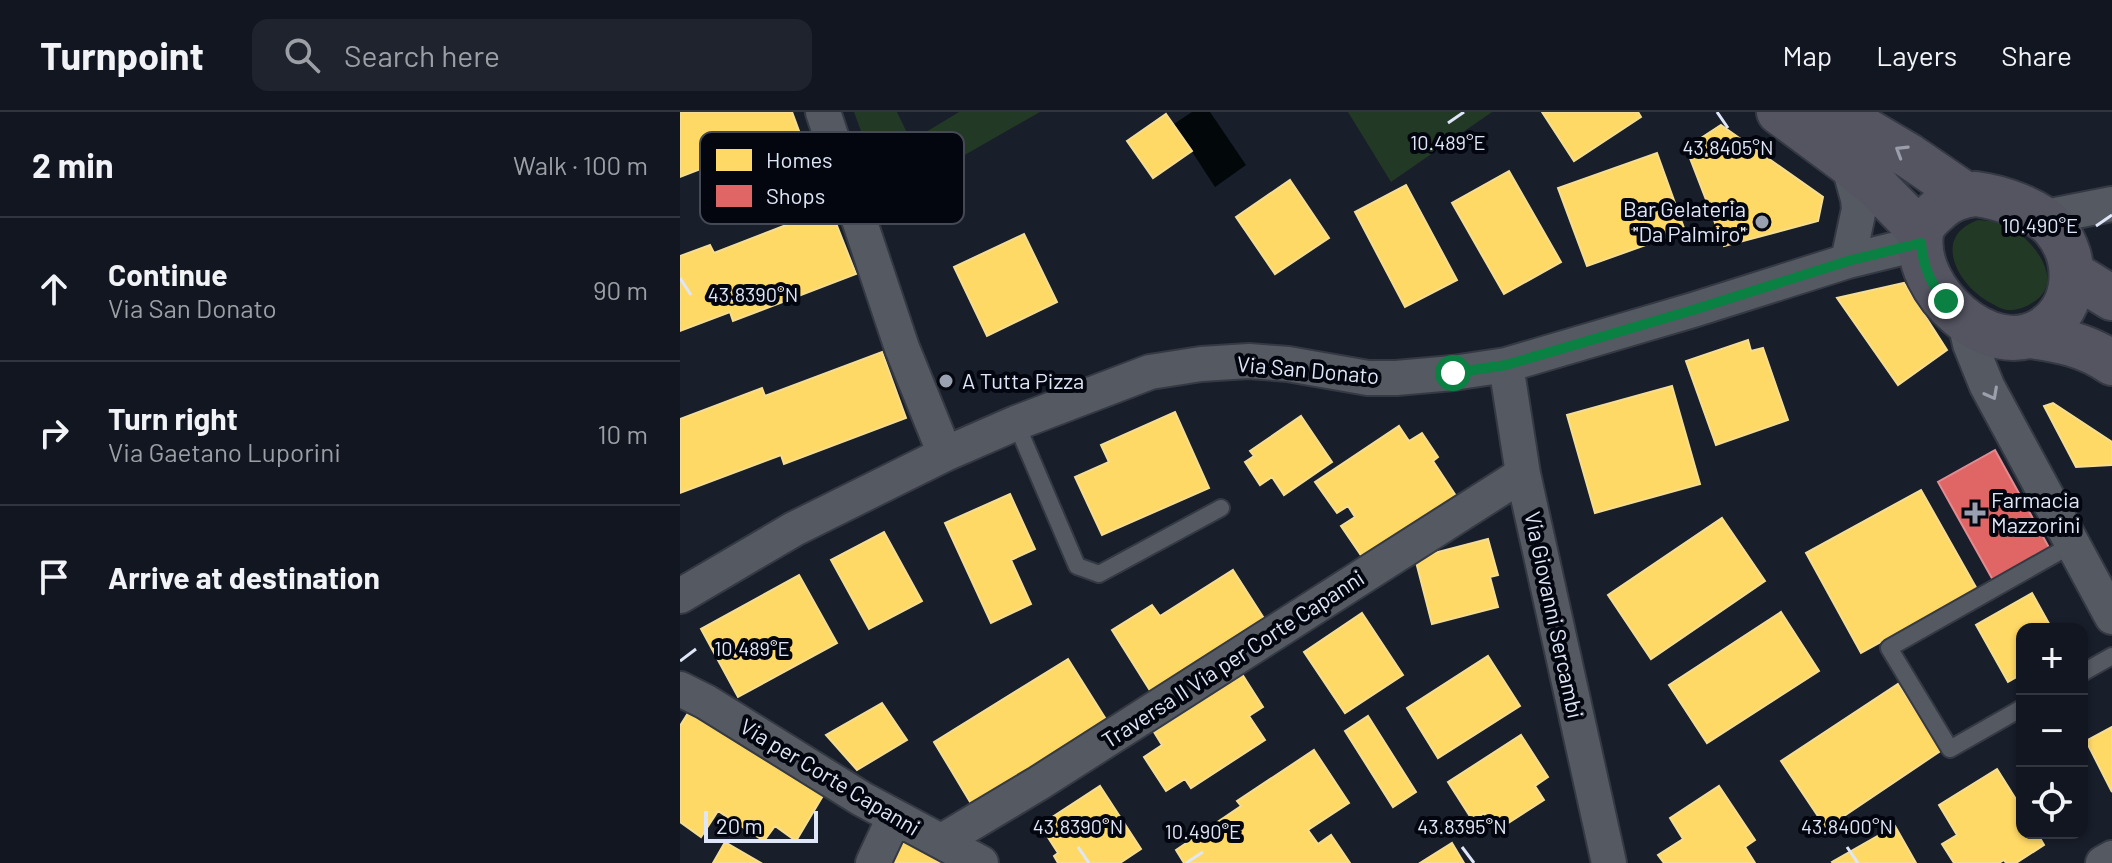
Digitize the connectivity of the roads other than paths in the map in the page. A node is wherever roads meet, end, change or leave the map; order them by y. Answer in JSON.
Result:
{"nodes":[{"id":1,"x":823,"y":112,"type":"edge"},
{"id":2,"x":1779,"y":112,"type":"edge"},
{"id":3,"x":1835,"y":112,"type":"edge"},
{"id":4,"x":830,"y":132,"type":"edge"},
{"id":5,"x":1848,"y":163,"type":"junction"},
{"id":6,"x":1966,"y":195,"type":"junction"},
{"id":7,"x":2112,"y":204,"type":"edge"},
{"id":8,"x":2041,"y":218,"type":"junction"},
{"id":9,"x":860,"y":224,"type":"edge"},
{"id":10,"x":1921,"y":238,"type":"junction"},
{"id":11,"x":1848,"y":261,"type":"junction"},
{"id":12,"x":2073,"y":274,"type":"junction"},
{"id":13,"x":2112,"y":298,"type":"edge"},
{"id":14,"x":1965,"y":322,"type":"junction"},
{"id":15,"x":2030,"y":336,"type":"junction"},
{"id":16,"x":2112,"y":363,"type":"edge"},
{"id":17,"x":1506,"y":365,"type":"junction"},
{"id":18,"x":1016,"y":423,"type":"junction"},
{"id":19,"x":945,"y":454,"type":"junction"},
{"id":20,"x":1523,"y":474,"type":"junction"},
{"id":21,"x":1221,"y":508,"type":"dead end"},
{"id":22,"x":2073,"y":544,"type":"junction"},
{"id":23,"x":680,"y":596,"type":"edge"},
{"id":24,"x":2112,"y":617,"type":"edge"},
{"id":25,"x":2112,"y":656,"type":"edge"},
{"id":26,"x":2088,"y":670,"type":"edge"},
{"id":27,"x":680,"y":689,"type":"edge"},
{"id":28,"x":2016,"y":711,"type":"edge"},
{"id":29,"x":894,"y":818,"type":"junction"},
{"id":30,"x":942,"y":841,"type":"junction"},
{"id":31,"x":2112,"y":858,"type":"edge"},
{"id":32,"x":873,"y":863,"type":"edge"},
{"id":33,"x":981,"y":863,"type":"edge"},
{"id":34,"x":1609,"y":863,"type":"edge"},
{"id":35,"x":2103,"y":863,"type":"edge"}],
"edges":[{"from":1,"to":4,"type":"street"},
{"from":2,"to":5,"type":"main road"},
{"from":6,"to":3,"type":"main road","one_way":true},
{"from":5,"to":10,"type":"main road"},
{"from":5,"to":11,"type":"street"},
{"from":6,"to":8,"type":"main road"},
{"from":6,"to":10,"type":"main road"},
{"from":7,"to":8,"type":"street"},
{"from":8,"to":12,"type":"main road"},
{"from":9,"to":19,"type":"street"},
{"from":10,"to":11,"type":"street","name":"Via San Donato"},
{"from":10,"to":14,"type":"main road"},
{"from":11,"to":17,"type":"street","name":"Via San Donato"},
{"from":12,"to":13,"type":"main road"},
{"from":12,"to":15,"type":"main road"},
{"from":14,"to":15,"type":"main road"},
{"from":14,"to":22,"type":"street","one_way":true},
{"from":15,"to":16,"type":"main road"},
{"from":17,"to":18,"type":"street","name":"Via San Donato"},
{"from":17,"to":20,"type":"street","name":"Via Giovanni Sercambi"},
{"from":18,"to":19,"type":"street","name":"Via San Donato"},
{"from":18,"to":21,"type":"lane"},
{"from":19,"to":23,"type":"street","name":"Via San Donato"},
{"from":20,"to":30,"type":"street","name":"Traversa II Via per Corte Capanni"},
{"from":20,"to":34,"type":"street","name":"Via Giovanni Sercambi"},
{"from":22,"to":24,"type":"street"},
{"from":22,"to":28,"type":"lane"},
{"from":25,"to":26,"type":"lane"},
{"from":27,"to":29,"type":"street","name":"Via per Corte Capanni"},
{"from":29,"to":30,"type":"street","name":"Via per Corte Capanni"},
{"from":29,"to":32,"type":"street"},
{"from":30,"to":33,"type":"street","name":"Via per Corte Capanni"},
{"from":31,"to":35,"type":"street"}]}
